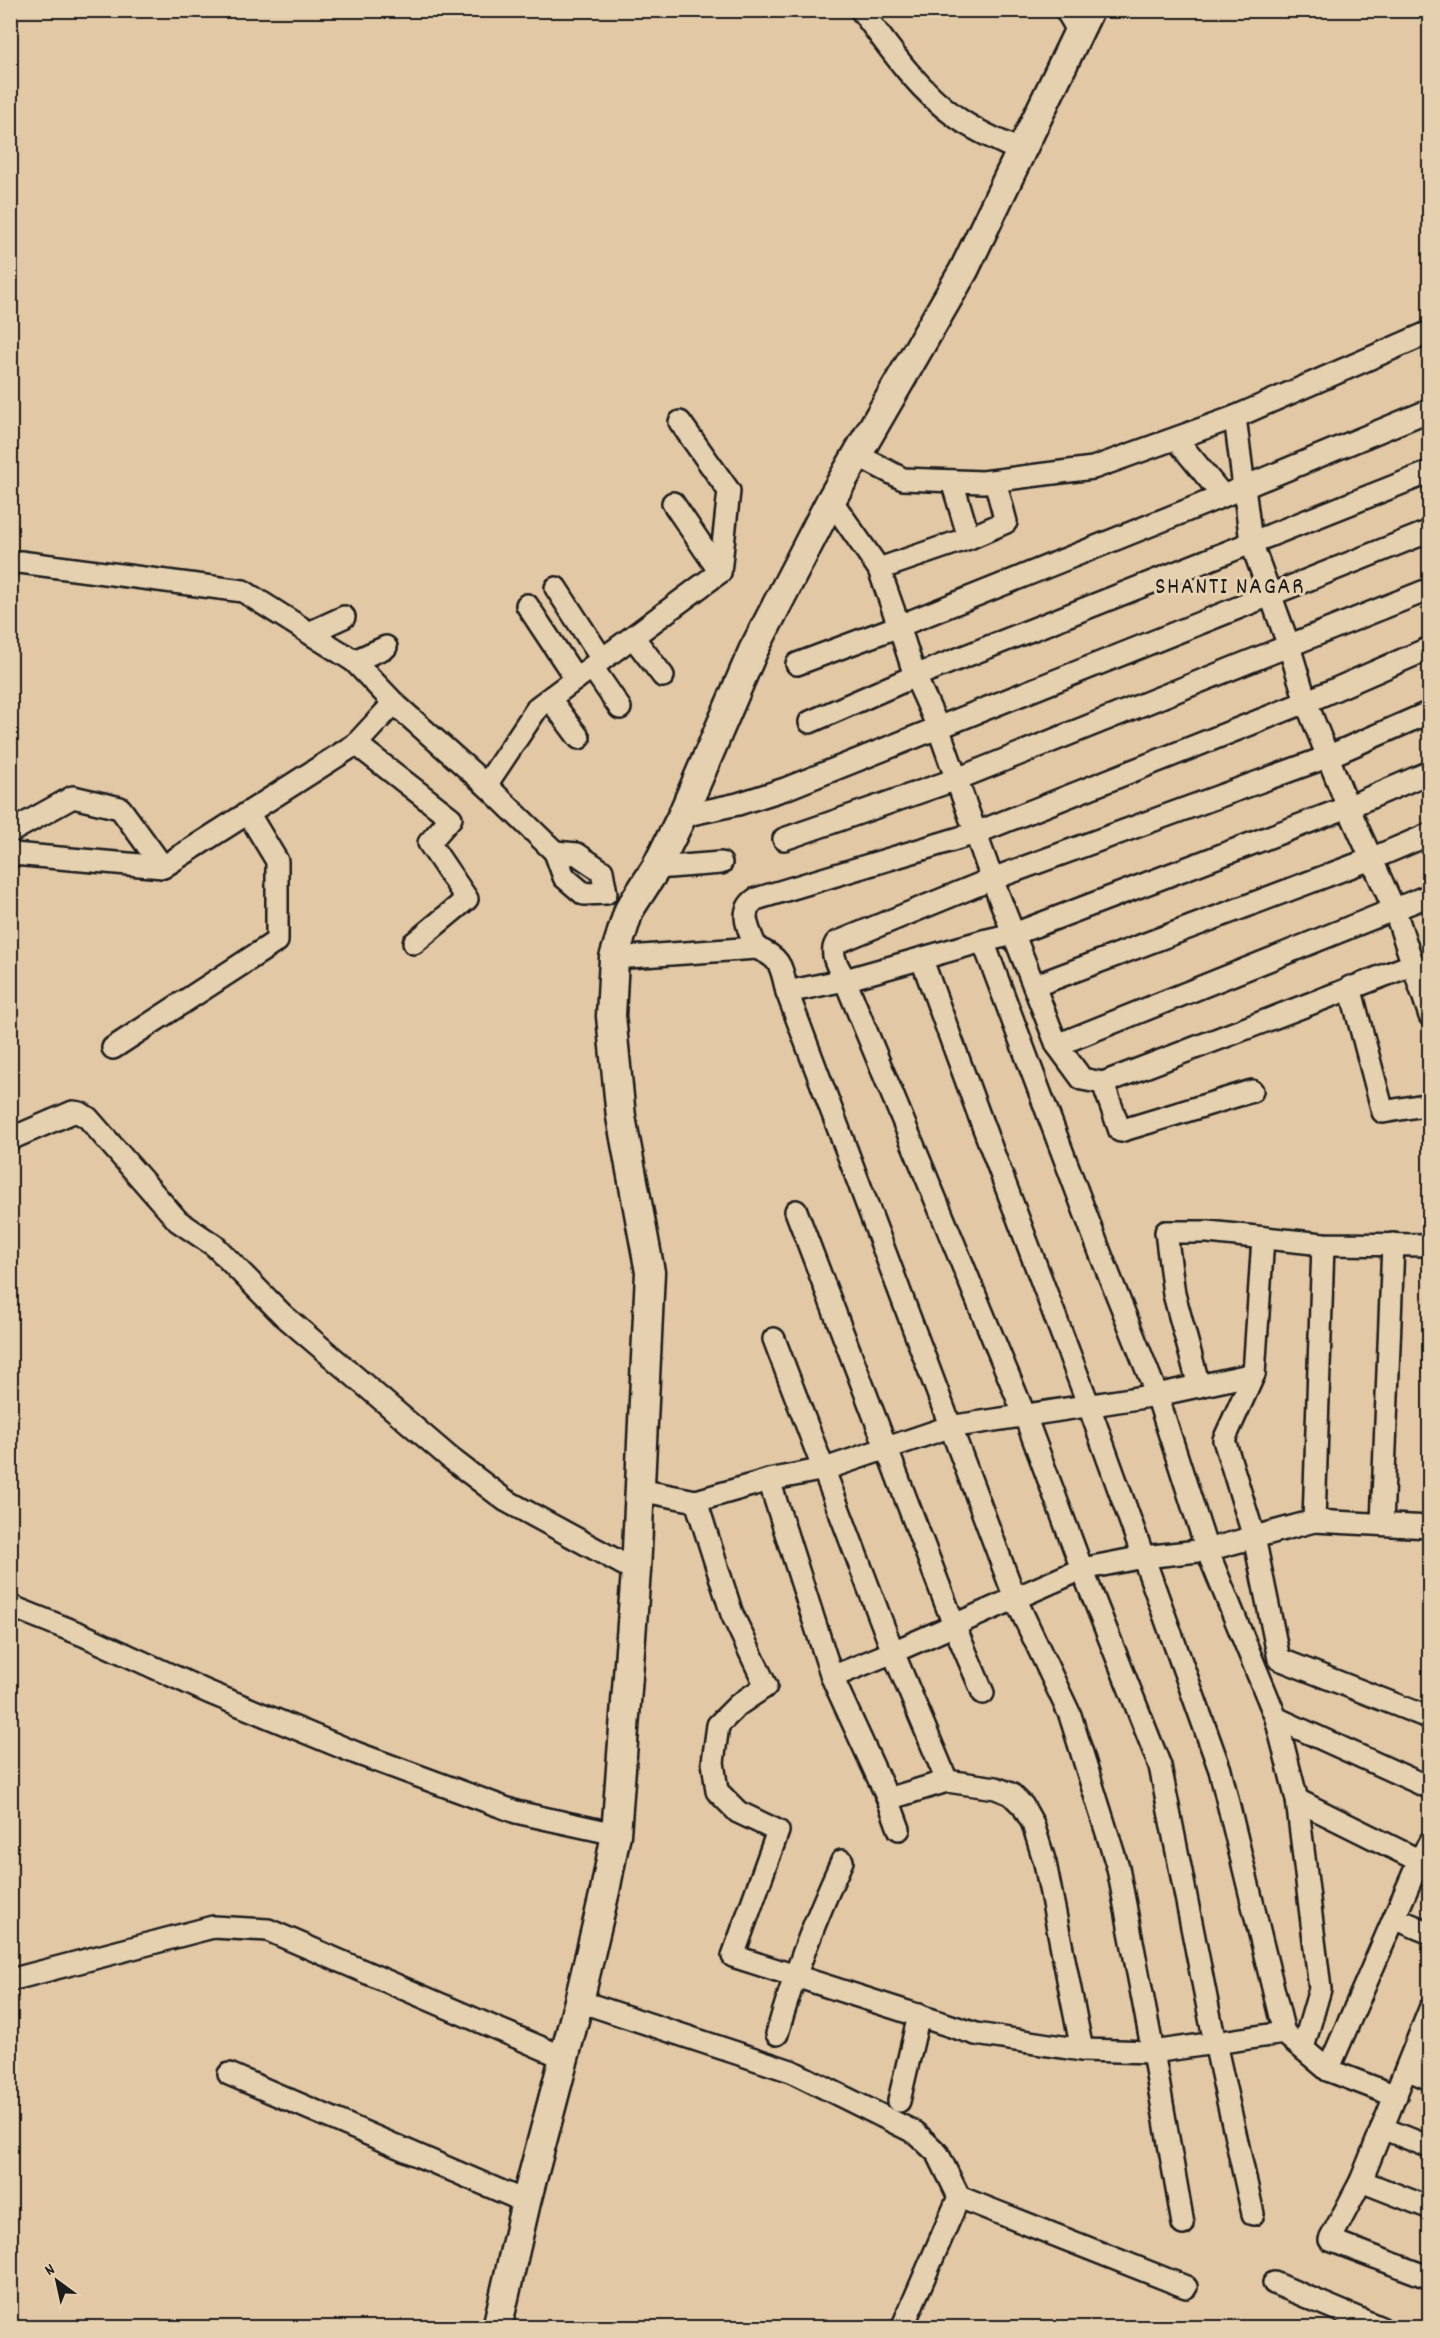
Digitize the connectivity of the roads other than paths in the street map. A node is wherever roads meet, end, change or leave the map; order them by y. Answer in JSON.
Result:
{"nodes":[{"id":1,"x":861,"y":10,"type":"edge"},
{"id":2,"x":1078,"y":17,"type":"edge"},
{"id":3,"x":1022,"y":152,"type":"junction"},
{"id":4,"x":1430,"y":332,"type":"edge"},
{"id":5,"x":1430,"y":410,"type":"edge"},
{"id":6,"x":1235,"y":417,"type":"junction"},
{"id":7,"x":680,"y":422,"type":"dead end"},
{"id":8,"x":1176,"y":439,"type":"junction"},
{"id":9,"x":859,"y":456,"type":"junction"},
{"id":10,"x":1430,"y":472,"type":"edge"},
{"id":11,"x":952,"y":481,"type":"junction"},
{"id":12,"x":996,"y":481,"type":"junction"},
{"id":13,"x":1245,"y":487,"type":"junction"},
{"id":14,"x":1223,"y":496,"type":"junction"},
{"id":15,"x":831,"y":500,"type":"junction"},
{"id":16,"x":673,"y":503,"type":"dead end"},
{"id":17,"x":1430,"y":531,"type":"edge"},
{"id":18,"x":969,"y":538,"type":"junction"},
{"id":19,"x":1251,"y":542,"type":"junction"},
{"id":20,"x":10,"y":564,"type":"edge"},
{"id":21,"x":879,"y":569,"type":"junction"},
{"id":22,"x":720,"y":572,"type":"junction"},
{"id":23,"x":556,"y":588,"type":"dead end"},
{"id":24,"x":1430,"y":590,"type":"edge"},
{"id":25,"x":1269,"y":596,"type":"junction"},
{"id":26,"x":527,"y":605,"type":"dead end"},
{"id":27,"x":345,"y":617,"type":"dead end"},
{"id":28,"x":898,"y":626,"type":"junction"},
{"id":29,"x":311,"y":632,"type":"junction"},
{"id":30,"x":633,"y":637,"type":"junction"},
{"id":31,"x":1289,"y":646,"type":"junction"},
{"id":32,"x":386,"y":647,"type":"dead end"},
{"id":33,"x":1430,"y":648,"type":"edge"},
{"id":34,"x":354,"y":661,"type":"junction"},
{"id":35,"x":796,"y":664,"type":"dead end"},
{"id":36,"x":590,"y":669,"type":"junction"},
{"id":37,"x":663,"y":676,"type":"dead end"},
{"id":38,"x":915,"y":676,"type":"junction"},
{"id":39,"x":550,"y":699,"type":"junction"},
{"id":40,"x":1306,"y":702,"type":"junction"},
{"id":41,"x":394,"y":703,"type":"junction"},
{"id":42,"x":620,"y":708,"type":"dead end"},
{"id":43,"x":1430,"y":712,"type":"edge"},
{"id":44,"x":810,"y":722,"type":"dead end"},
{"id":45,"x":938,"y":727,"type":"junction"},
{"id":46,"x":579,"y":738,"type":"dead end"},
{"id":47,"x":356,"y":744,"type":"junction"},
{"id":48,"x":1327,"y":757,"type":"junction"},
{"id":49,"x":1430,"y":772,"type":"edge"},
{"id":50,"x":957,"y":779,"type":"junction"},
{"id":51,"x":486,"y":785,"type":"junction"},
{"id":52,"x":1348,"y":807,"type":"junction"},
{"id":53,"x":248,"y":813,"type":"junction"},
{"id":54,"x":682,"y":816,"type":"junction"},
{"id":55,"x":10,"y":832,"type":"edge"},
{"id":56,"x":976,"y":833,"type":"junction"},
{"id":57,"x":1430,"y":834,"type":"edge"},
{"id":58,"x":784,"y":839,"type":"dead end"},
{"id":59,"x":10,"y":850,"type":"edge"},
{"id":60,"x":1371,"y":859,"type":"junction"},
{"id":61,"x":721,"y":863,"type":"dead end"},
{"id":62,"x":163,"y":867,"type":"junction"},
{"id":63,"x":656,"y":868,"type":"junction"},
{"id":64,"x":992,"y":879,"type":"junction"},
{"id":65,"x":1430,"y":896,"type":"edge"},
{"id":66,"x":629,"y":910,"type":"junction"},
{"id":67,"x":1395,"y":911,"type":"junction"},
{"id":68,"x":1014,"y":934,"type":"junction"},
{"id":69,"x":983,"y":940,"type":"junction"},
{"id":70,"x":414,"y":943,"type":"dead end"},
{"id":71,"x":756,"y":948,"type":"junction"},
{"id":72,"x":614,"y":958,"type":"junction"},
{"id":73,"x":922,"y":960,"type":"junction"},
{"id":74,"x":1414,"y":964,"type":"junction"},
{"id":75,"x":845,"y":980,"type":"junction"},
{"id":76,"x":1034,"y":986,"type":"junction"},
{"id":77,"x":1350,"y":987,"type":"junction"},
{"id":78,"x":787,"y":992,"type":"junction"},
{"id":79,"x":1430,"y":1016,"type":"edge"},
{"id":80,"x":1057,"y":1045,"type":"junction"},
{"id":81,"x":113,"y":1048,"type":"dead end"},
{"id":82,"x":1103,"y":1083,"type":"junction"},
{"id":83,"x":1252,"y":1091,"type":"dead end"},
{"id":84,"x":1430,"y":1104,"type":"edge"},
{"id":85,"x":10,"y":1140,"type":"edge"},
{"id":86,"x":796,"y":1211,"type":"dead end"},
{"id":87,"x":1263,"y":1238,"type":"junction"},
{"id":88,"x":1323,"y":1244,"type":"junction"},
{"id":89,"x":1393,"y":1244,"type":"junction"},
{"id":90,"x":1430,"y":1245,"type":"edge"},
{"id":91,"x":774,"y":1338,"type":"dead end"},
{"id":92,"x":1254,"y":1374,"type":"junction"},
{"id":93,"x":1199,"y":1386,"type":"junction"},
{"id":94,"x":1157,"y":1395,"type":"junction"},
{"id":95,"x":1089,"y":1406,"type":"junction"},
{"id":96,"x":1025,"y":1416,"type":"junction"},
{"id":97,"x":950,"y":1427,"type":"junction"},
{"id":98,"x":887,"y":1448,"type":"junction"},
{"id":99,"x":825,"y":1469,"type":"junction"},
{"id":100,"x":769,"y":1480,"type":"junction"},
{"id":101,"x":639,"y":1490,"type":"junction"},
{"id":102,"x":696,"y":1500,"type":"junction"},
{"id":103,"x":1314,"y":1521,"type":"junction"},
{"id":104,"x":1382,"y":1524,"type":"junction"},
{"id":105,"x":1430,"y":1527,"type":"edge"},
{"id":106,"x":1254,"y":1537,"type":"junction"},
{"id":107,"x":1207,"y":1550,"type":"junction"},
{"id":108,"x":1144,"y":1557,"type":"junction"},
{"id":109,"x":1082,"y":1569,"type":"junction"},
{"id":110,"x":636,"y":1571,"type":"junction"},
{"id":111,"x":1015,"y":1598,"type":"junction"},
{"id":112,"x":10,"y":1606,"type":"edge"},
{"id":113,"x":954,"y":1625,"type":"junction"},
{"id":114,"x":893,"y":1652,"type":"junction"},
{"id":115,"x":832,"y":1677,"type":"junction"},
{"id":116,"x":983,"y":1694,"type":"dead end"},
{"id":117,"x":1276,"y":1718,"type":"junction"},
{"id":118,"x":1430,"y":1718,"type":"edge"},
{"id":119,"x":947,"y":1781,"type":"junction"},
{"id":120,"x":1430,"y":1788,"type":"edge"},
{"id":121,"x":888,"y":1799,"type":"junction"},
{"id":122,"x":1297,"y":1800,"type":"junction"},
{"id":123,"x":899,"y":1829,"type":"dead end"},
{"id":124,"x":616,"y":1834,"type":"junction"},
{"id":125,"x":1430,"y":1842,"type":"edge"},
{"id":126,"x":842,"y":1861,"type":"dead end"},
{"id":127,"x":1424,"y":1863,"type":"edge"},
{"id":128,"x":1394,"y":1918,"type":"junction"},
{"id":129,"x":1430,"y":1933,"type":"edge"},
{"id":130,"x":794,"y":1975,"type":"junction"},
{"id":131,"x":10,"y":1980,"type":"edge"},
{"id":132,"x":579,"y":2001,"type":"junction"},
{"id":133,"x":1429,"y":2013,"type":"edge"},
{"id":134,"x":919,"y":2015,"type":"junction"},
{"id":135,"x":1284,"y":2033,"type":"junction"},
{"id":136,"x":777,"y":2034,"type":"dead end"},
{"id":137,"x":1215,"y":2043,"type":"junction"},
{"id":138,"x":1303,"y":2048,"type":"junction"},
{"id":139,"x":1082,"y":2050,"type":"junction"},
{"id":140,"x":1153,"y":2052,"type":"junction"},
{"id":141,"x":565,"y":2058,"type":"junction"},
{"id":142,"x":1407,"y":2069,"type":"junction"},
{"id":143,"x":1328,"y":2070,"type":"junction"},
{"id":144,"x":230,"y":2074,"type":"dead end"},
{"id":145,"x":1430,"y":2079,"type":"edge"},
{"id":146,"x":1396,"y":2096,"type":"junction"},
{"id":147,"x":899,"y":2101,"type":"dead end"},
{"id":148,"x":1382,"y":2128,"type":"junction"},
{"id":149,"x":1430,"y":2147,"type":"edge"},
{"id":150,"x":1360,"y":2181,"type":"junction"},
{"id":151,"x":959,"y":2197,"type":"junction"},
{"id":152,"x":526,"y":2202,"type":"junction"},
{"id":153,"x":1430,"y":2208,"type":"edge"},
{"id":154,"x":1253,"y":2214,"type":"dead end"},
{"id":155,"x":1183,"y":2224,"type":"dead end"},
{"id":156,"x":1430,"y":2278,"type":"edge"},
{"id":157,"x":1274,"y":2283,"type":"dead end"},
{"id":158,"x":1186,"y":2287,"type":"dead end"},
{"id":159,"x":497,"y":2328,"type":"edge"},
{"id":160,"x":902,"y":2328,"type":"edge"},
{"id":161,"x":1381,"y":2328,"type":"edge"}],
"edges":[{"from":1,"to":3,"type":"street"},
{"from":2,"to":3,"type":"street"},
{"from":3,"to":9,"type":"street"},
{"from":4,"to":6,"type":"street"},
{"from":5,"to":13,"type":"street"},
{"from":6,"to":8,"type":"street"},
{"from":6,"to":13,"type":"street"},
{"from":7,"to":22,"type":"street"},
{"from":8,"to":12,"type":"street"},
{"from":8,"to":14,"type":"street"},
{"from":9,"to":11,"type":"street"},
{"from":9,"to":15,"type":"street"},
{"from":10,"to":19,"type":"street"},
{"from":11,"to":12,"type":"street"},
{"from":11,"to":18,"type":"street"},
{"from":12,"to":18,"type":"street"},
{"from":13,"to":14,"type":"street"},
{"from":13,"to":19,"type":"street"},
{"from":14,"to":28,"type":"street"},
{"from":15,"to":21,"type":"street"},
{"from":15,"to":54,"type":"street"},
{"from":16,"to":22,"type":"street"},
{"from":17,"to":25,"type":"street"},
{"from":18,"to":21,"type":"street"},
{"from":19,"to":25,"type":"street"},
{"from":19,"to":38,"type":"street"},
{"from":20,"to":29,"type":"street"},
{"from":21,"to":28,"type":"street"},
{"from":22,"to":30,"type":"street"},
{"from":23,"to":36,"type":"street"},
{"from":24,"to":31,"type":"street"},
{"from":25,"to":31,"type":"street"},
{"from":25,"to":45,"type":"street"},
{"from":26,"to":36,"type":"street"},
{"from":27,"to":29,"type":"street"},
{"from":28,"to":35,"type":"street"},
{"from":28,"to":38,"type":"street"},
{"from":29,"to":34,"type":"street"},
{"from":30,"to":36,"type":"street"},
{"from":30,"to":37,"type":"street"},
{"from":31,"to":40,"type":"street"},
{"from":31,"to":50,"type":"street"},
{"from":32,"to":34,"type":"street"},
{"from":33,"to":40,"type":"street"},
{"from":34,"to":41,"type":"street"},
{"from":36,"to":39,"type":"street"},
{"from":36,"to":42,"type":"street"},
{"from":38,"to":44,"type":"street"},
{"from":38,"to":45,"type":"street"},
{"from":39,"to":46,"type":"street"},
{"from":39,"to":51,"type":"street"},
{"from":40,"to":48,"type":"street"},
{"from":40,"to":56,"type":"street"},
{"from":41,"to":47,"type":"street"},
{"from":41,"to":51,"type":"street"},
{"from":43,"to":48,"type":"street"},
{"from":45,"to":50,"type":"street"},
{"from":45,"to":54,"type":"street"},
{"from":47,"to":53,"type":"street"},
{"from":47,"to":70,"type":"street"},
{"from":48,"to":52,"type":"street"},
{"from":48,"to":64,"type":"street"},
{"from":49,"to":52,"type":"street"},
{"from":50,"to":56,"type":"street"},
{"from":50,"to":58,"type":"street"},
{"from":51,"to":66,"type":"street"},
{"from":52,"to":60,"type":"street"},
{"from":52,"to":68,"type":"street"},
{"from":53,"to":62,"type":"street"},
{"from":53,"to":81,"type":"street"},
{"from":54,"to":63,"type":"street"},
{"from":55,"to":62,"type":"street"},
{"from":56,"to":64,"type":"street"},
{"from":56,"to":71,"type":"street"},
{"from":57,"to":60,"type":"street"},
{"from":59,"to":62,"type":"street"},
{"from":60,"to":67,"type":"street"},
{"from":60,"to":76,"type":"street"},
{"from":61,"to":63,"type":"street"},
{"from":63,"to":66,"type":"street"},
{"from":64,"to":68,"type":"street"},
{"from":64,"to":75,"type":"street"},
{"from":65,"to":67,"type":"street"},
{"from":66,"to":72,"type":"street"},
{"from":67,"to":74,"type":"street"},
{"from":67,"to":80,"type":"street"},
{"from":68,"to":69,"type":"street"},
{"from":68,"to":76,"type":"street"},
{"from":69,"to":73,"type":"street"},
{"from":69,"to":94,"type":"street"},
{"from":71,"to":72,"type":"street"},
{"from":71,"to":78,"type":"street"},
{"from":72,"to":101,"type":"street"},
{"from":73,"to":75,"type":"street"},
{"from":73,"to":95,"type":"street"},
{"from":74,"to":77,"type":"street"},
{"from":74,"to":79,"type":"street"},
{"from":75,"to":78,"type":"street"},
{"from":75,"to":96,"type":"street"},
{"from":76,"to":80,"type":"street"},
{"from":77,"to":82,"type":"street"},
{"from":77,"to":84,"type":"street"},
{"from":78,"to":97,"type":"street"},
{"from":80,"to":82,"type":"street"},
{"from":82,"to":83,"type":"street"},
{"from":85,"to":110,"type":"street"},
{"from":86,"to":98,"type":"street"},
{"from":87,"to":88,"type":"street"},
{"from":87,"to":92,"type":"street"},
{"from":87,"to":93,"type":"street"},
{"from":88,"to":89,"type":"street"},
{"from":88,"to":103,"type":"street"},
{"from":89,"to":90,"type":"street"},
{"from":89,"to":104,"type":"street"},
{"from":91,"to":99,"type":"street"},
{"from":92,"to":93,"type":"street"},
{"from":92,"to":106,"type":"street"},
{"from":93,"to":94,"type":"street"},
{"from":94,"to":95,"type":"street"},
{"from":94,"to":107,"type":"street"},
{"from":95,"to":96,"type":"street"},
{"from":95,"to":108,"type":"street"},
{"from":96,"to":97,"type":"street"},
{"from":96,"to":109,"type":"street"},
{"from":97,"to":98,"type":"street"},
{"from":97,"to":111,"type":"street"},
{"from":98,"to":99,"type":"street"},
{"from":98,"to":113,"type":"street"},
{"from":99,"to":100,"type":"street"},
{"from":99,"to":114,"type":"street"},
{"from":100,"to":102,"type":"street"},
{"from":100,"to":115,"type":"street"},
{"from":101,"to":102,"type":"street"},
{"from":101,"to":110,"type":"street"},
{"from":102,"to":130,"type":"street"},
{"from":103,"to":104,"type":"street"},
{"from":103,"to":106,"type":"street"},
{"from":104,"to":105,"type":"street"},
{"from":106,"to":107,"type":"street"},
{"from":106,"to":118,"type":"street"},
{"from":107,"to":108,"type":"street"},
{"from":107,"to":117,"type":"street"},
{"from":108,"to":109,"type":"street"},
{"from":108,"to":135,"type":"street"},
{"from":109,"to":111,"type":"street"},
{"from":109,"to":137,"type":"street"},
{"from":110,"to":124,"type":"street"},
{"from":111,"to":113,"type":"street"},
{"from":111,"to":140,"type":"street"},
{"from":112,"to":124,"type":"street"},
{"from":113,"to":114,"type":"street"},
{"from":113,"to":116,"type":"street"},
{"from":114,"to":115,"type":"street"},
{"from":114,"to":119,"type":"street"},
{"from":115,"to":121,"type":"street"},
{"from":117,"to":120,"type":"street"},
{"from":117,"to":122,"type":"street"},
{"from":119,"to":121,"type":"street"},
{"from":119,"to":139,"type":"street"},
{"from":121,"to":123,"type":"street"},
{"from":122,"to":127,"type":"street"},
{"from":122,"to":138,"type":"street"},
{"from":124,"to":132,"type":"street"},
{"from":125,"to":127,"type":"street"},
{"from":126,"to":130,"type":"street"},
{"from":127,"to":128,"type":"street"},
{"from":128,"to":129,"type":"street"},
{"from":128,"to":143,"type":"street"},
{"from":130,"to":134,"type":"street"},
{"from":130,"to":136,"type":"street"},
{"from":131,"to":141,"type":"street"},
{"from":132,"to":141,"type":"street"},
{"from":132,"to":151,"type":"street"},
{"from":133,"to":142,"type":"street"},
{"from":134,"to":139,"type":"street"},
{"from":134,"to":147,"type":"street"},
{"from":135,"to":137,"type":"street"},
{"from":135,"to":138,"type":"street"},
{"from":137,"to":140,"type":"street"},
{"from":137,"to":154,"type":"street"},
{"from":138,"to":143,"type":"street"},
{"from":139,"to":140,"type":"street"},
{"from":140,"to":155,"type":"street"},
{"from":141,"to":152,"type":"street"},
{"from":142,"to":145,"type":"street"},
{"from":142,"to":146,"type":"street"},
{"from":143,"to":146,"type":"street"},
{"from":144,"to":152,"type":"street"},
{"from":146,"to":148,"type":"street"},
{"from":148,"to":149,"type":"street"},
{"from":148,"to":150,"type":"street"},
{"from":150,"to":153,"type":"street"},
{"from":150,"to":156,"type":"street"},
{"from":151,"to":158,"type":"street"},
{"from":151,"to":160,"type":"street"},
{"from":152,"to":159,"type":"street"},
{"from":157,"to":161,"type":"street"}]}
